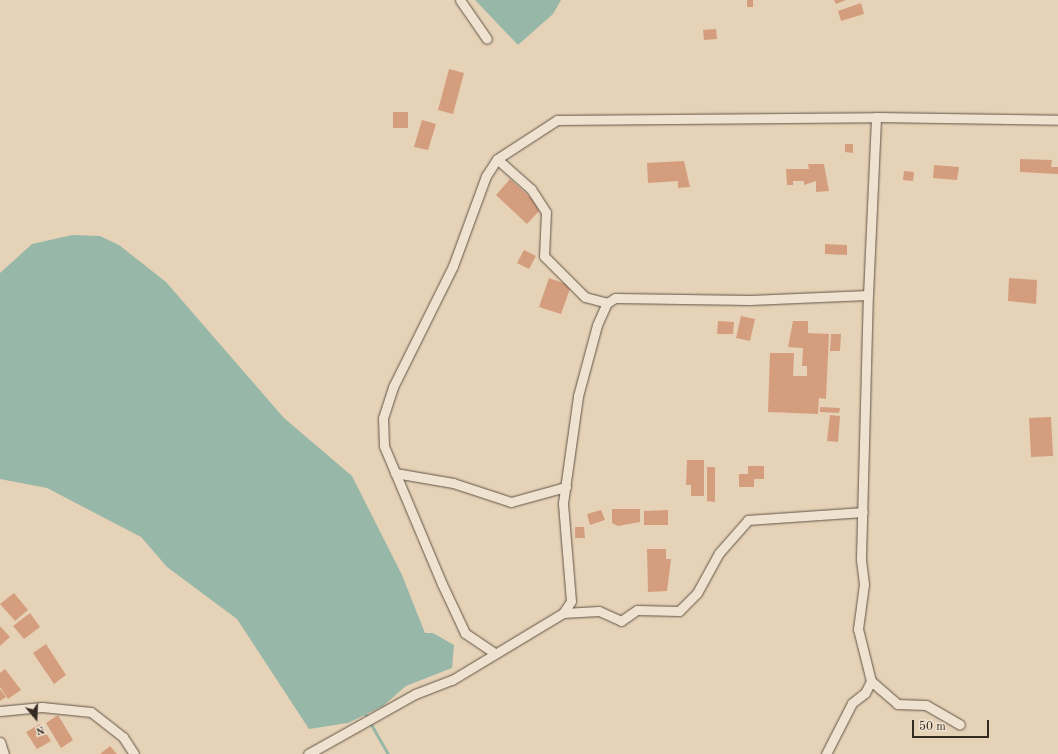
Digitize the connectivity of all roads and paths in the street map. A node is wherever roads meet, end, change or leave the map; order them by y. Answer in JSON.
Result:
{"nodes":[{"id":1,"x":460,"y":0,"type":"edge"},
{"id":2,"x":487,"y":39,"type":"dead end"},
{"id":3,"x":876,"y":117,"type":"junction"},
{"id":4,"x":1058,"y":120,"type":"edge"},
{"id":5,"x":496,"y":159,"type":"junction"},
{"id":6,"x":868,"y":295,"type":"junction"},
{"id":7,"x":607,"y":303,"type":"junction"},
{"id":8,"x":395,"y":473,"type":"junction"},
{"id":9,"x":566,"y":487,"type":"junction"},
{"id":10,"x":863,"y":512,"type":"junction"},
{"id":11,"x":563,"y":613,"type":"junction"},
{"id":12,"x":493,"y":652,"type":"junction"},
{"id":13,"x":871,"y":681,"type":"junction"},
{"id":14,"x":0,"y":711,"type":"edge"},
{"id":15,"x":960,"y":725,"type":"dead end"},
{"id":16,"x":0,"y":742,"type":"edge"},
{"id":17,"x":4,"y":754,"type":"edge"},
{"id":18,"x":134,"y":754,"type":"edge"},
{"id":19,"x":308,"y":754,"type":"edge"},
{"id":20,"x":826,"y":754,"type":"edge"}],
"edges":[{"from":1,"to":2,"type":"street"},
{"from":3,"to":4,"type":"street"},
{"from":3,"to":5,"type":"street"},
{"from":3,"to":6,"type":"street"},
{"from":5,"to":7,"type":"street"},
{"from":5,"to":8,"type":"street"},
{"from":6,"to":7,"type":"street"},
{"from":6,"to":10,"type":"street"},
{"from":7,"to":9,"type":"street"},
{"from":8,"to":9,"type":"street"},
{"from":8,"to":12,"type":"street"},
{"from":9,"to":11,"type":"street"},
{"from":10,"to":11,"type":"street"},
{"from":10,"to":13,"type":"street"},
{"from":11,"to":12,"type":"street"},
{"from":12,"to":19,"type":"street"},
{"from":13,"to":15,"type":"street"},
{"from":13,"to":20,"type":"street"},
{"from":14,"to":18,"type":"street"},
{"from":16,"to":17,"type":"street"}]}
